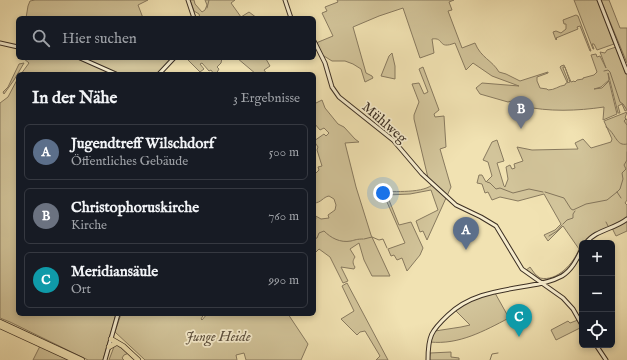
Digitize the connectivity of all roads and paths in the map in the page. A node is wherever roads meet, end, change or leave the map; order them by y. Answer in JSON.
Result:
{"nodes":[{"id":1,"x":188,"y":0,"type":"edge"},
{"id":2,"x":285,"y":0,"type":"edge"},
{"id":3,"x":600,"y":0,"type":"edge"},
{"id":4,"x":193,"y":16,"type":"edge"},
{"id":5,"x":290,"y":16,"type":"edge"},
{"id":6,"x":0,"y":43,"type":"edge"},
{"id":7,"x":316,"y":44,"type":"edge"},
{"id":8,"x":16,"y":47,"type":"edge"},
{"id":9,"x":84,"y":60,"type":"edge"},
{"id":10,"x":172,"y":60,"type":"edge"},
{"id":11,"x":627,"y":66,"type":"edge"},
{"id":12,"x":112,"y":72,"type":"edge"},
{"id":13,"x":161,"y":72,"type":"edge"},
{"id":14,"x":627,"y":72,"type":"edge"},
{"id":15,"x":627,"y":219,"type":"edge"},
{"id":16,"x":589,"y":240,"type":"edge"},
{"id":17,"x":579,"y":254,"type":"edge"},
{"id":18,"x":534,"y":278,"type":"junction"},
{"id":19,"x":550,"y":281,"type":"junction"},
{"id":20,"x":542,"y":283,"type":"junction"},
{"id":21,"x":534,"y":285,"type":"junction"},
{"id":22,"x":549,"y":288,"type":"junction"},
{"id":23,"x":117,"y":316,"type":"edge"},
{"id":24,"x":579,"y":320,"type":"edge"},
{"id":25,"x":0,"y":322,"type":"edge"},
{"id":26,"x":0,"y":326,"type":"edge"},
{"id":27,"x":111,"y":340,"type":"junction"},
{"id":28,"x":116,"y":343,"type":"junction"},
{"id":29,"x":109,"y":347,"type":"junction"},
{"id":30,"x":125,"y":348,"type":"junction"},
{"id":31,"x":598,"y":348,"type":"edge"},
{"id":32,"x":74,"y":360,"type":"edge"},
{"id":33,"x":82,"y":360,"type":"edge"},
{"id":34,"x":105,"y":360,"type":"edge"},
{"id":35,"x":138,"y":360,"type":"edge"},
{"id":36,"x":428,"y":360,"type":"edge"},
{"id":37,"x":606,"y":360,"type":"edge"}],
"edges":[{"from":1,"to":4,"type":"street"},
{"from":2,"to":5,"type":"street"},
{"from":3,"to":11,"type":"street"},
{"from":3,"to":14,"type":"street"},
{"from":6,"to":8,"type":"street"},
{"from":7,"to":18,"type":"street","name":"Mühlweg"},
{"from":9,"to":12,"type":"street"},
{"from":10,"to":13,"type":"street"},
{"from":15,"to":16,"type":"street"},
{"from":17,"to":19,"type":"street"},
{"from":18,"to":20,"type":"street","name":"Mühlweg"},
{"from":18,"to":21,"type":"street"},
{"from":19,"to":20,"type":"street"},
{"from":19,"to":22,"type":"street"},
{"from":20,"to":21,"type":"street"},
{"from":20,"to":22,"type":"street","name":"Mühlweg"},
{"from":21,"to":36,"type":"street"},
{"from":22,"to":24,"type":"street","name":"Mühlweg"},
{"from":23,"to":27,"type":"street"},
{"from":25,"to":33,"type":"highway"},
{"from":26,"to":32,"type":"highway"},
{"from":27,"to":28,"type":"highway"},
{"from":27,"to":29,"type":"street"},
{"from":27,"to":30,"type":"highway"},
{"from":28,"to":29,"type":"highway"},
{"from":28,"to":30,"type":"highway"},
{"from":29,"to":34,"type":"street"},
{"from":30,"to":35,"type":"highway"},
{"from":31,"to":37,"type":"street"}]}
